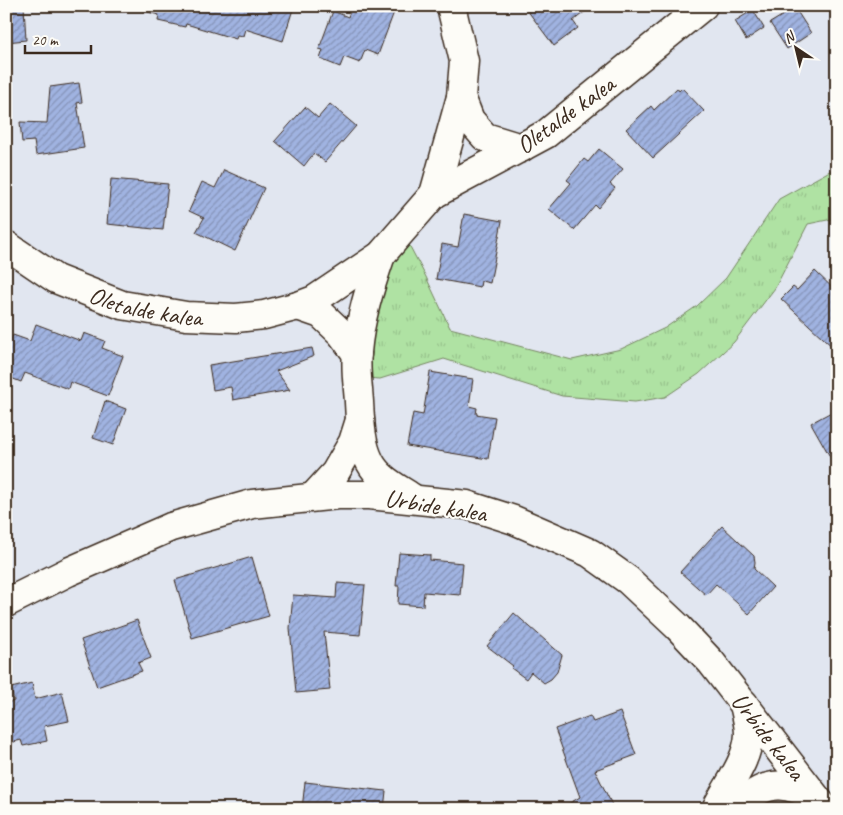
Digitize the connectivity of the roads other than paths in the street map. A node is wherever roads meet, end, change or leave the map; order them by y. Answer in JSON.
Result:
{"nodes":[{"id":1,"x":451,"y":6,"type":"edge"},
{"id":2,"x":703,"y":6,"type":"edge"},
{"id":3,"x":461,"y":98,"type":"junction"},
{"id":4,"x":521,"y":148,"type":"junction"},
{"id":5,"x":434,"y":194,"type":"junction"},
{"id":6,"x":6,"y":245,"type":"edge"},
{"id":7,"x":381,"y":255,"type":"junction"},
{"id":8,"x":298,"y":306,"type":"junction"},
{"id":9,"x":357,"y":354,"type":"junction"},
{"id":10,"x":360,"y":420,"type":"junction"},
{"id":11,"x":342,"y":462,"type":"junction"},
{"id":12,"x":371,"y":463,"type":"junction"},
{"id":13,"x":357,"y":495,"type":"junction"},
{"id":14,"x":313,"y":497,"type":"junction"},
{"id":15,"x":415,"y":499,"type":"junction"},
{"id":16,"x":6,"y":603,"type":"edge"},
{"id":17,"x":744,"y":704,"type":"junction"},
{"id":18,"x":781,"y":752,"type":"junction"},
{"id":19,"x":740,"y":764,"type":"junction"},
{"id":20,"x":774,"y":784,"type":"junction"},
{"id":21,"x":822,"y":804,"type":"edge"},
{"id":22,"x":716,"y":809,"type":"edge"},
{"id":23,"x":736,"y":809,"type":"edge"}],
"edges":[{"from":1,"to":3,"type":"street"},
{"from":2,"to":4,"type":"street","name":"Oletalde kalea"},
{"from":3,"to":4,"type":"street"},
{"from":3,"to":5,"type":"street"},
{"from":4,"to":5,"type":"street","name":"Oletalde kalea"},
{"from":5,"to":7,"type":"street","name":"Oletalde kalea"},
{"from":6,"to":8,"type":"street","name":"Oletalde kalea"},
{"from":7,"to":8,"type":"street","name":"Oletalde kalea"},
{"from":7,"to":9,"type":"street","name":"Oletalde kalea"},
{"from":8,"to":9,"type":"street"},
{"from":9,"to":10,"type":"street","name":"Oletalde kalea"},
{"from":10,"to":11,"type":"street"},
{"from":10,"to":12,"type":"street"},
{"from":11,"to":13,"type":"street"},
{"from":11,"to":14,"type":"street"},
{"from":12,"to":13,"type":"street"},
{"from":12,"to":15,"type":"street"},
{"from":13,"to":14,"type":"street","name":"Urbide kalea"},
{"from":13,"to":15,"type":"street","name":"Urbide kalea"},
{"from":14,"to":16,"type":"street","name":"Urbide kalea"},
{"from":15,"to":17,"type":"street","name":"Urbide kalea"},
{"from":17,"to":18,"type":"street","name":"Urbide kalea"},
{"from":17,"to":19,"type":"street"},
{"from":18,"to":19,"type":"street"},
{"from":18,"to":20,"type":"street"},
{"from":18,"to":21,"type":"street","name":"Urbide kalea"},
{"from":19,"to":22,"type":"street"},
{"from":20,"to":21,"type":"street"},
{"from":20,"to":23,"type":"street"}]}
